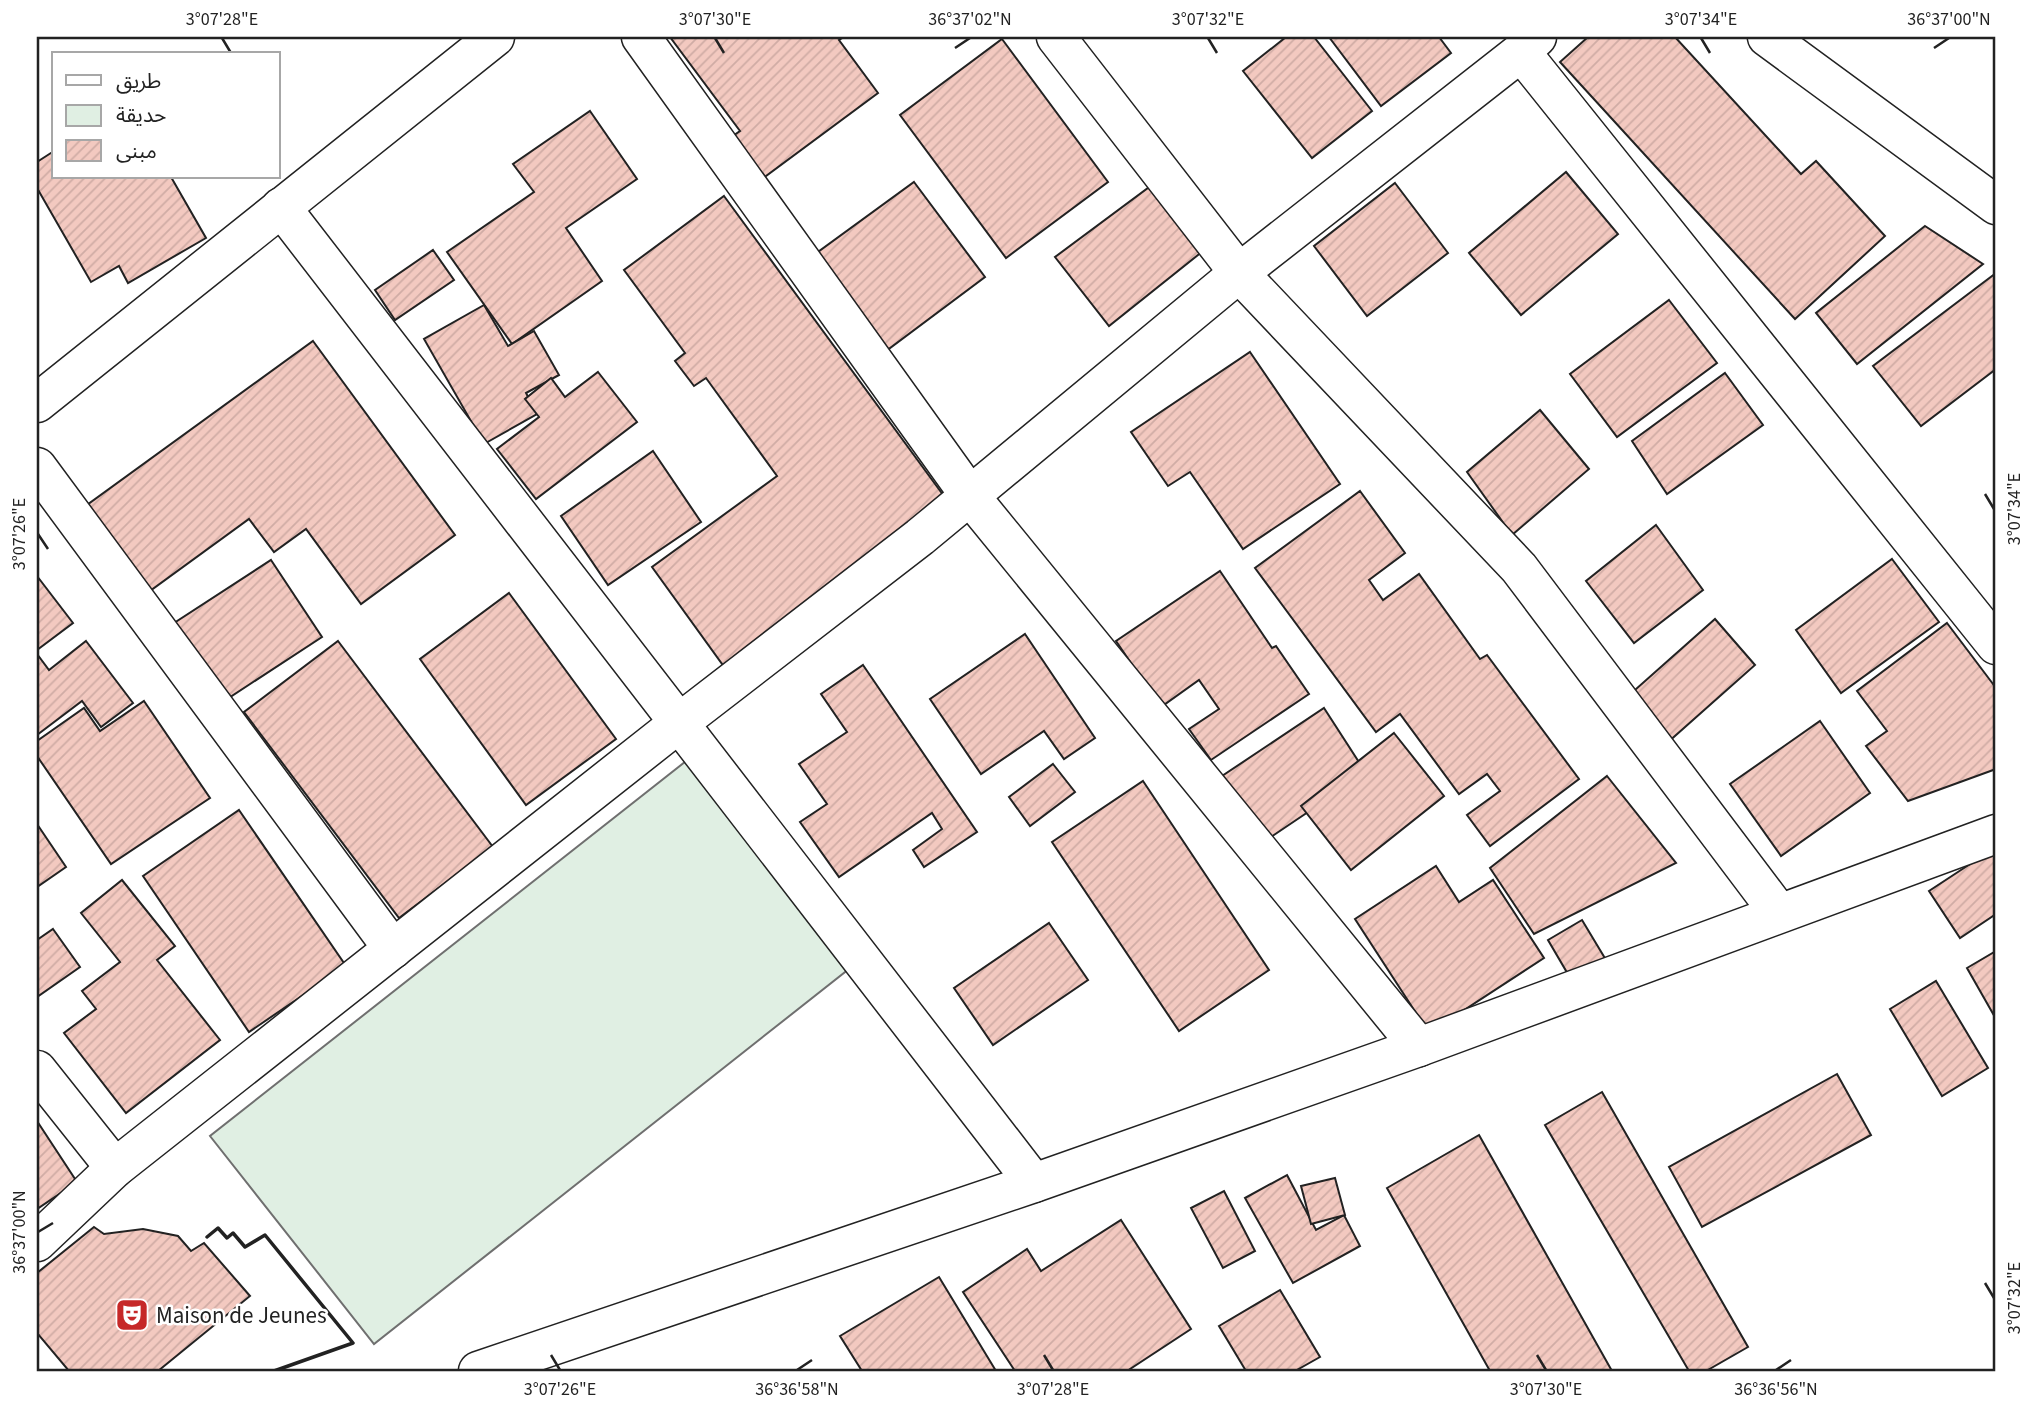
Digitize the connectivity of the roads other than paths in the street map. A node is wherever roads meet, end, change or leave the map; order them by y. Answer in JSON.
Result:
{"nodes":[{"id":1,"x":495,"y":37,"type":"edge"},
{"id":2,"x":640,"y":37,"type":"edge"},
{"id":3,"x":1056,"y":37,"type":"edge"},
{"id":4,"x":1767,"y":37,"type":"edge"},
{"id":5,"x":1529,"y":45,"type":"edge"},
{"id":6,"x":1996,"y":205,"type":"edge"},
{"id":7,"x":281,"y":207,"type":"junction"},
{"id":8,"x":1239,"y":273,"type":"junction"},
{"id":9,"x":37,"y":403,"type":"edge"},
{"id":10,"x":37,"y":467,"type":"edge"},
{"id":11,"x":970,"y":496,"type":"junction"},
{"id":12,"x":1996,"y":645,"type":"edge"},
{"id":13,"x":679,"y":723,"type":"junction"},
{"id":14,"x":1996,"y":834,"type":"edge"},
{"id":15,"x":1779,"y":913,"type":"junction"},
{"id":16,"x":393,"y":949,"type":"junction"},
{"id":17,"x":1419,"y":1047,"type":"junction"},
{"id":18,"x":37,"y":1070,"type":"edge"},
{"id":19,"x":115,"y":1168,"type":"junction"},
{"id":20,"x":1034,"y":1183,"type":"junction"},
{"id":21,"x":37,"y":1242,"type":"edge"},
{"id":22,"x":478,"y":1371,"type":"edge"}],
"edges":[{"from":1,"to":7,"type":"street"},
{"from":2,"to":11,"type":"street"},
{"from":3,"to":8,"type":"street"},
{"from":4,"to":6,"type":"street"},
{"from":5,"to":8,"type":"street"},
{"from":5,"to":12,"type":"street"},
{"from":7,"to":9,"type":"street"},
{"from":7,"to":13,"type":"street"},
{"from":8,"to":11,"type":"street"},
{"from":8,"to":15,"type":"street"},
{"from":10,"to":16,"type":"street"},
{"from":11,"to":13,"type":"street"},
{"from":11,"to":17,"type":"street"},
{"from":13,"to":16,"type":"street"},
{"from":13,"to":20,"type":"street"},
{"from":14,"to":15,"type":"street"},
{"from":15,"to":17,"type":"street"},
{"from":16,"to":19,"type":"street"},
{"from":17,"to":20,"type":"street"},
{"from":18,"to":19,"type":"street"},
{"from":19,"to":21,"type":"street"},
{"from":20,"to":22,"type":"street"}]}
